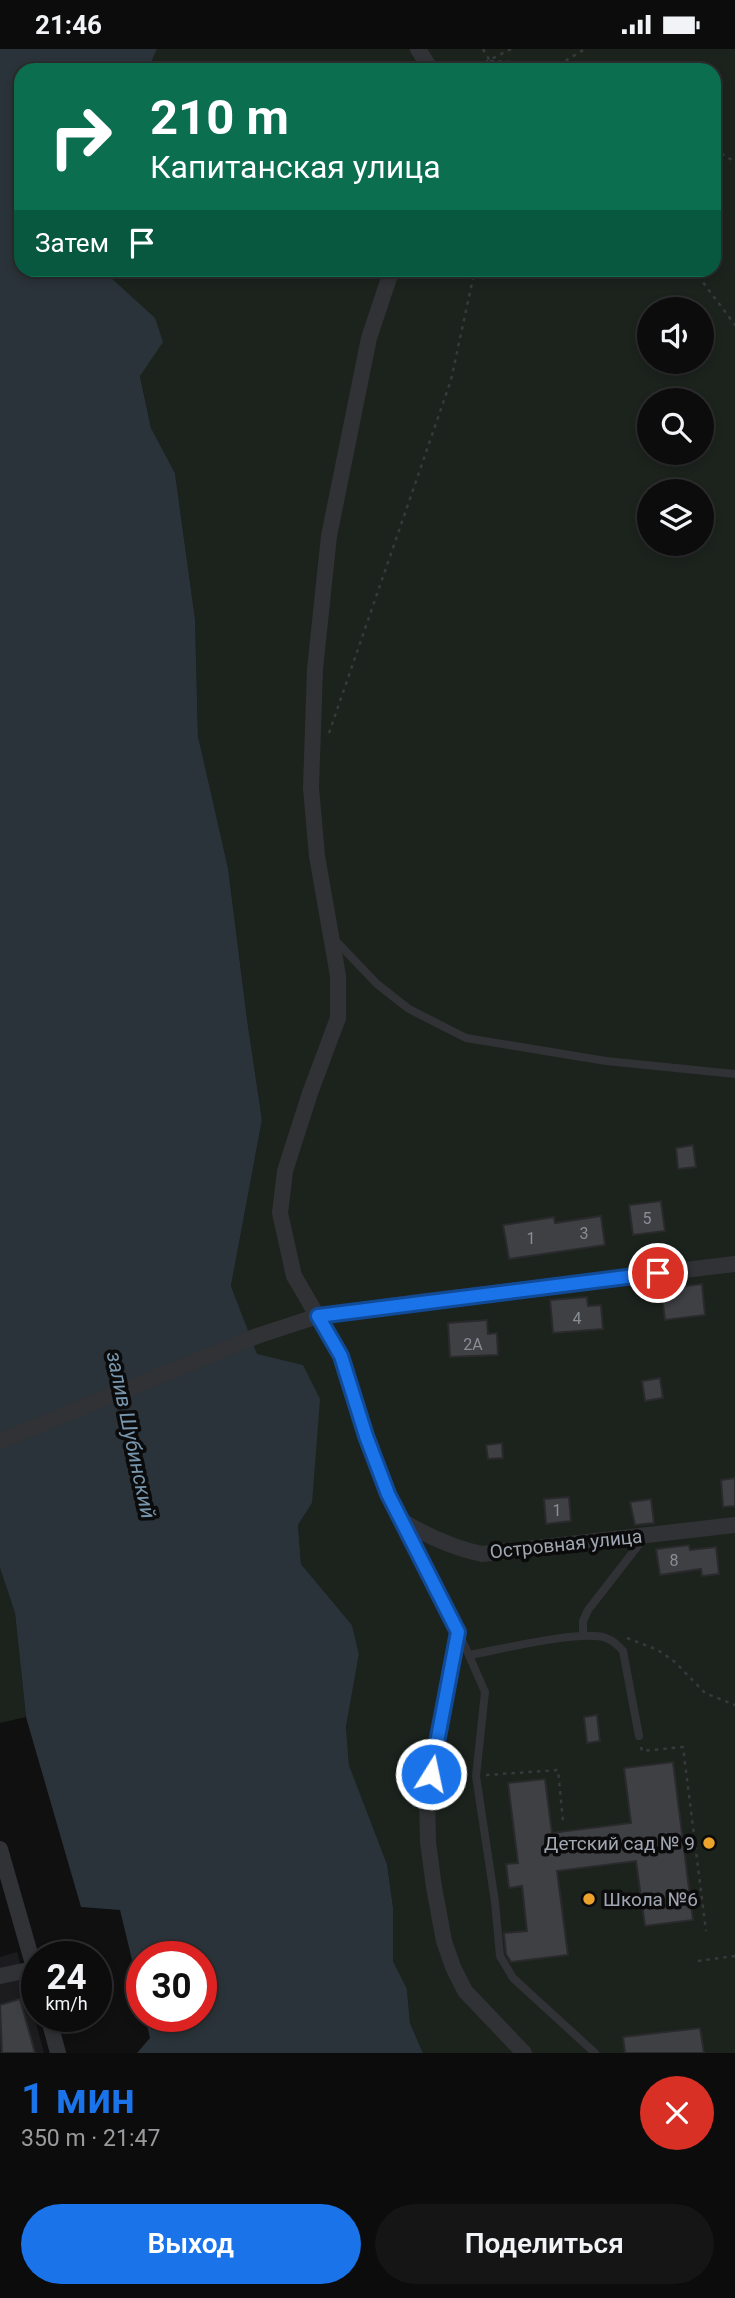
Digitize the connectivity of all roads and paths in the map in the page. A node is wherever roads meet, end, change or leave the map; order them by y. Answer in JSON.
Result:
{"nodes":[{"id":1,"x":483,"y":49,"type":"edge"},
{"id":2,"x":511,"y":49,"type":"edge"},
{"id":3,"x":585,"y":49,"type":"edge"},
{"id":4,"x":490,"y":61,"type":"junction"},
{"id":5,"x":486,"y":63,"type":"edge"},
{"id":6,"x":493,"y":63,"type":"edge"},
{"id":7,"x":537,"y":63,"type":"edge"},
{"id":8,"x":562,"y":63,"type":"edge"},
{"id":9,"x":389,"y":277,"type":"edge"},
{"id":10,"x":473,"y":277,"type":"edge"},
{"id":11,"x":699,"y":277,"type":"edge"},
{"id":12,"x":735,"y":325,"type":"edge"},
{"id":13,"x":329,"y":736,"type":"dead end"},
{"id":14,"x":332,"y":938,"type":"junction"},
{"id":15,"x":735,"y":1074,"type":"edge"},
{"id":16,"x":735,"y":1264,"type":"edge"},
{"id":17,"x":318,"y":1316,"type":"junction"},
{"id":18,"x":0,"y":1441,"type":"edge"},
{"id":19,"x":404,"y":1522,"type":"junction"},
{"id":20,"x":735,"y":1525,"type":"edge"},
{"id":21,"x":646,"y":1535,"type":"junction"},
{"id":22,"x":458,"y":1632,"type":"junction"},
{"id":23,"x":583,"y":1635,"type":"junction"},
{"id":24,"x":606,"y":1638,"type":"junction"},
{"id":25,"x":469,"y":1655,"type":"junction"},
{"id":26,"x":735,"y":1705,"type":"edge"},
{"id":27,"x":639,"y":1736,"type":"joint"},
{"id":28,"x":476,"y":1776,"type":"junction"},
{"id":29,"x":563,"y":1821,"type":"dead end"},
{"id":30,"x":0,"y":1849,"type":"edge"},
{"id":31,"x":706,"y":1931,"type":"dead end"},
{"id":32,"x":26,"y":1941,"type":"edge"},
{"id":33,"x":735,"y":1956,"type":"edge"},
{"id":34,"x":698,"y":1961,"type":"dead end"},
{"id":35,"x":21,"y":1975,"type":"edge"},
{"id":36,"x":0,"y":1976,"type":"edge"},
{"id":37,"x":52,"y":2032,"type":"edge"},
{"id":38,"x":58,"y":2053,"type":"edge"},
{"id":39,"x":524,"y":2053,"type":"edge"},
{"id":40,"x":595,"y":2053,"type":"edge"}],
"edges":[{"from":1,"to":4,"type":"path"},
{"from":2,"to":4,"type":"path"},
{"from":3,"to":8,"type":"path"},
{"from":4,"to":5,"type":"path"},
{"from":4,"to":6,"type":"path"},
{"from":4,"to":7,"type":"path"},
{"from":9,"to":14,"type":"street"},
{"from":10,"to":13,"type":"path"},
{"from":11,"to":12,"type":"path"},
{"from":14,"to":15,"type":"lane"},
{"from":14,"to":17,"type":"street"},
{"from":16,"to":17,"type":"street"},
{"from":17,"to":18,"type":"street"},
{"from":17,"to":19,"type":"street"},
{"from":19,"to":21,"type":"street","name":"Островная улица"},
{"from":19,"to":22,"type":"street"},
{"from":20,"to":21,"type":"street","name":"Островная улица"},
{"from":21,"to":23,"type":"lane"},
{"from":22,"to":25,"type":"lane"},
{"from":22,"to":39,"type":"street"},
{"from":23,"to":24,"type":"lane"},
{"from":23,"to":25,"type":"lane"},
{"from":24,"to":26,"type":"path"},
{"from":24,"to":27,"type":"lane"},
{"from":25,"to":28,"type":"lane"},
{"from":27,"to":31,"type":"path"},
{"from":28,"to":29,"type":"path"},
{"from":28,"to":40,"type":"lane"},
{"from":30,"to":32,"type":"street"},
{"from":33,"to":34,"type":"path"},
{"from":35,"to":36,"type":"street"},
{"from":37,"to":38,"type":"street"}]}
